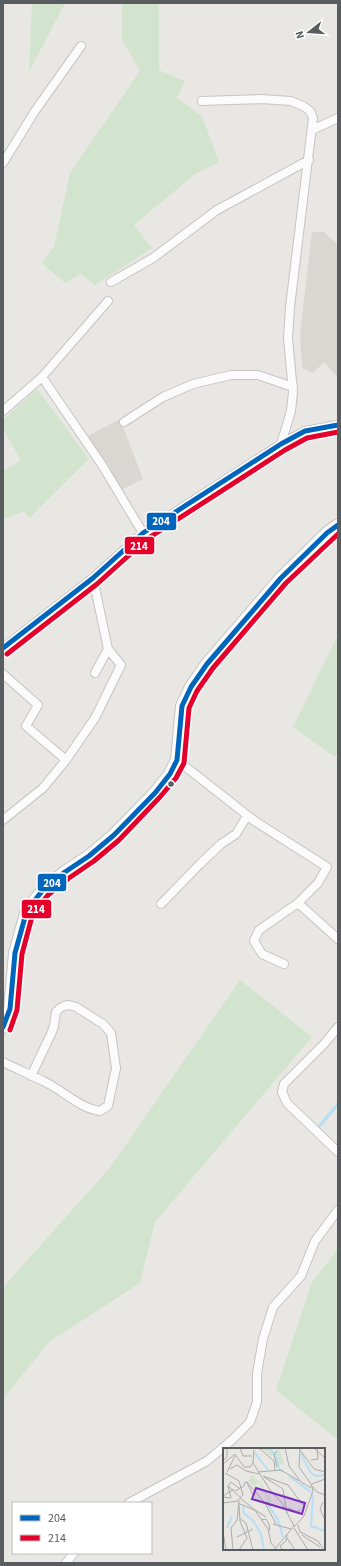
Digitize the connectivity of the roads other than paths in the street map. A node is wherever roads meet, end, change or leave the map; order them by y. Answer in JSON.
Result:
{"nodes":[{"id":1,"x":81,"y":46,"type":"dead end"},
{"id":2,"x":202,"y":101,"type":"dead end"},
{"id":3,"x":338,"y":118,"type":"edge"},
{"id":4,"x":312,"y":130,"type":"junction"},
{"id":5,"x":309,"y":160,"type":"junction"},
{"id":6,"x":3,"y":163,"type":"edge"},
{"id":7,"x":111,"y":282,"type":"dead end"},
{"id":8,"x":108,"y":301,"type":"dead end"},
{"id":9,"x":42,"y":377,"type":"junction"},
{"id":10,"x":293,"y":387,"type":"junction"},
{"id":11,"x":3,"y":411,"type":"edge"},
{"id":12,"x":124,"y":422,"type":"dead end"},
{"id":13,"x":338,"y":425,"type":"edge"},
{"id":14,"x":281,"y":444,"type":"junction"},
{"id":15,"x":338,"y":525,"type":"edge"},
{"id":16,"x":143,"y":533,"type":"junction"},
{"id":17,"x":93,"y":578,"type":"junction"},
{"id":18,"x":3,"y":648,"type":"edge"},
{"id":19,"x":108,"y":649,"type":"junction"},
{"id":20,"x":95,"y":673,"type":"dead end"},
{"id":21,"x":3,"y":674,"type":"edge"},
{"id":22,"x":66,"y":760,"type":"junction"},
{"id":23,"x":177,"y":760,"type":"junction"},
{"id":24,"x":247,"y":816,"type":"junction"},
{"id":25,"x":3,"y":820,"type":"edge"},
{"id":26,"x":298,"y":903,"type":"junction"},
{"id":27,"x":161,"y":904,"type":"dead end"},
{"id":28,"x":338,"y":938,"type":"edge"},
{"id":29,"x":284,"y":964,"type":"dead end"},
{"id":30,"x":3,"y":1026,"type":"edge"},
{"id":31,"x":338,"y":1027,"type":"edge"},
{"id":32,"x":3,"y":1062,"type":"edge"},
{"id":33,"x":31,"y":1076,"type":"junction"},
{"id":34,"x":338,"y":1152,"type":"edge"},
{"id":35,"x":338,"y":1210,"type":"edge"},
{"id":36,"x":131,"y":1502,"type":"edge"},
{"id":37,"x":73,"y":1554,"type":"edge"},
{"id":38,"x":66,"y":1563,"type":"edge"}],
"edges":[{"from":1,"to":6,"type":"street"},
{"from":2,"to":4,"type":"street"},
{"from":3,"to":4,"type":"street"},
{"from":4,"to":5,"type":"street"},
{"from":5,"to":7,"type":"street"},
{"from":5,"to":10,"type":"street"},
{"from":8,"to":9,"type":"street"},
{"from":9,"to":11,"type":"street"},
{"from":9,"to":16,"type":"street"},
{"from":10,"to":12,"type":"street"},
{"from":10,"to":14,"type":"street"},
{"from":13,"to":14,"type":"street"},
{"from":14,"to":16,"type":"street"},
{"from":15,"to":23,"type":"street"},
{"from":16,"to":17,"type":"street"},
{"from":17,"to":18,"type":"street"},
{"from":17,"to":19,"type":"street"},
{"from":19,"to":20,"type":"street"},
{"from":19,"to":22,"type":"street"},
{"from":21,"to":22,"type":"street"},
{"from":22,"to":25,"type":"street"},
{"from":23,"to":24,"type":"street"},
{"from":23,"to":30,"type":"street"},
{"from":24,"to":26,"type":"street"},
{"from":24,"to":27,"type":"street"},
{"from":26,"to":28,"type":"street"},
{"from":26,"to":29,"type":"street"},
{"from":31,"to":34,"type":"street"},
{"from":32,"to":33,"type":"street"},
{"from":33,"to":33,"type":"street"},
{"from":35,"to":36,"type":"street"},
{"from":37,"to":38,"type":"street"}]}
